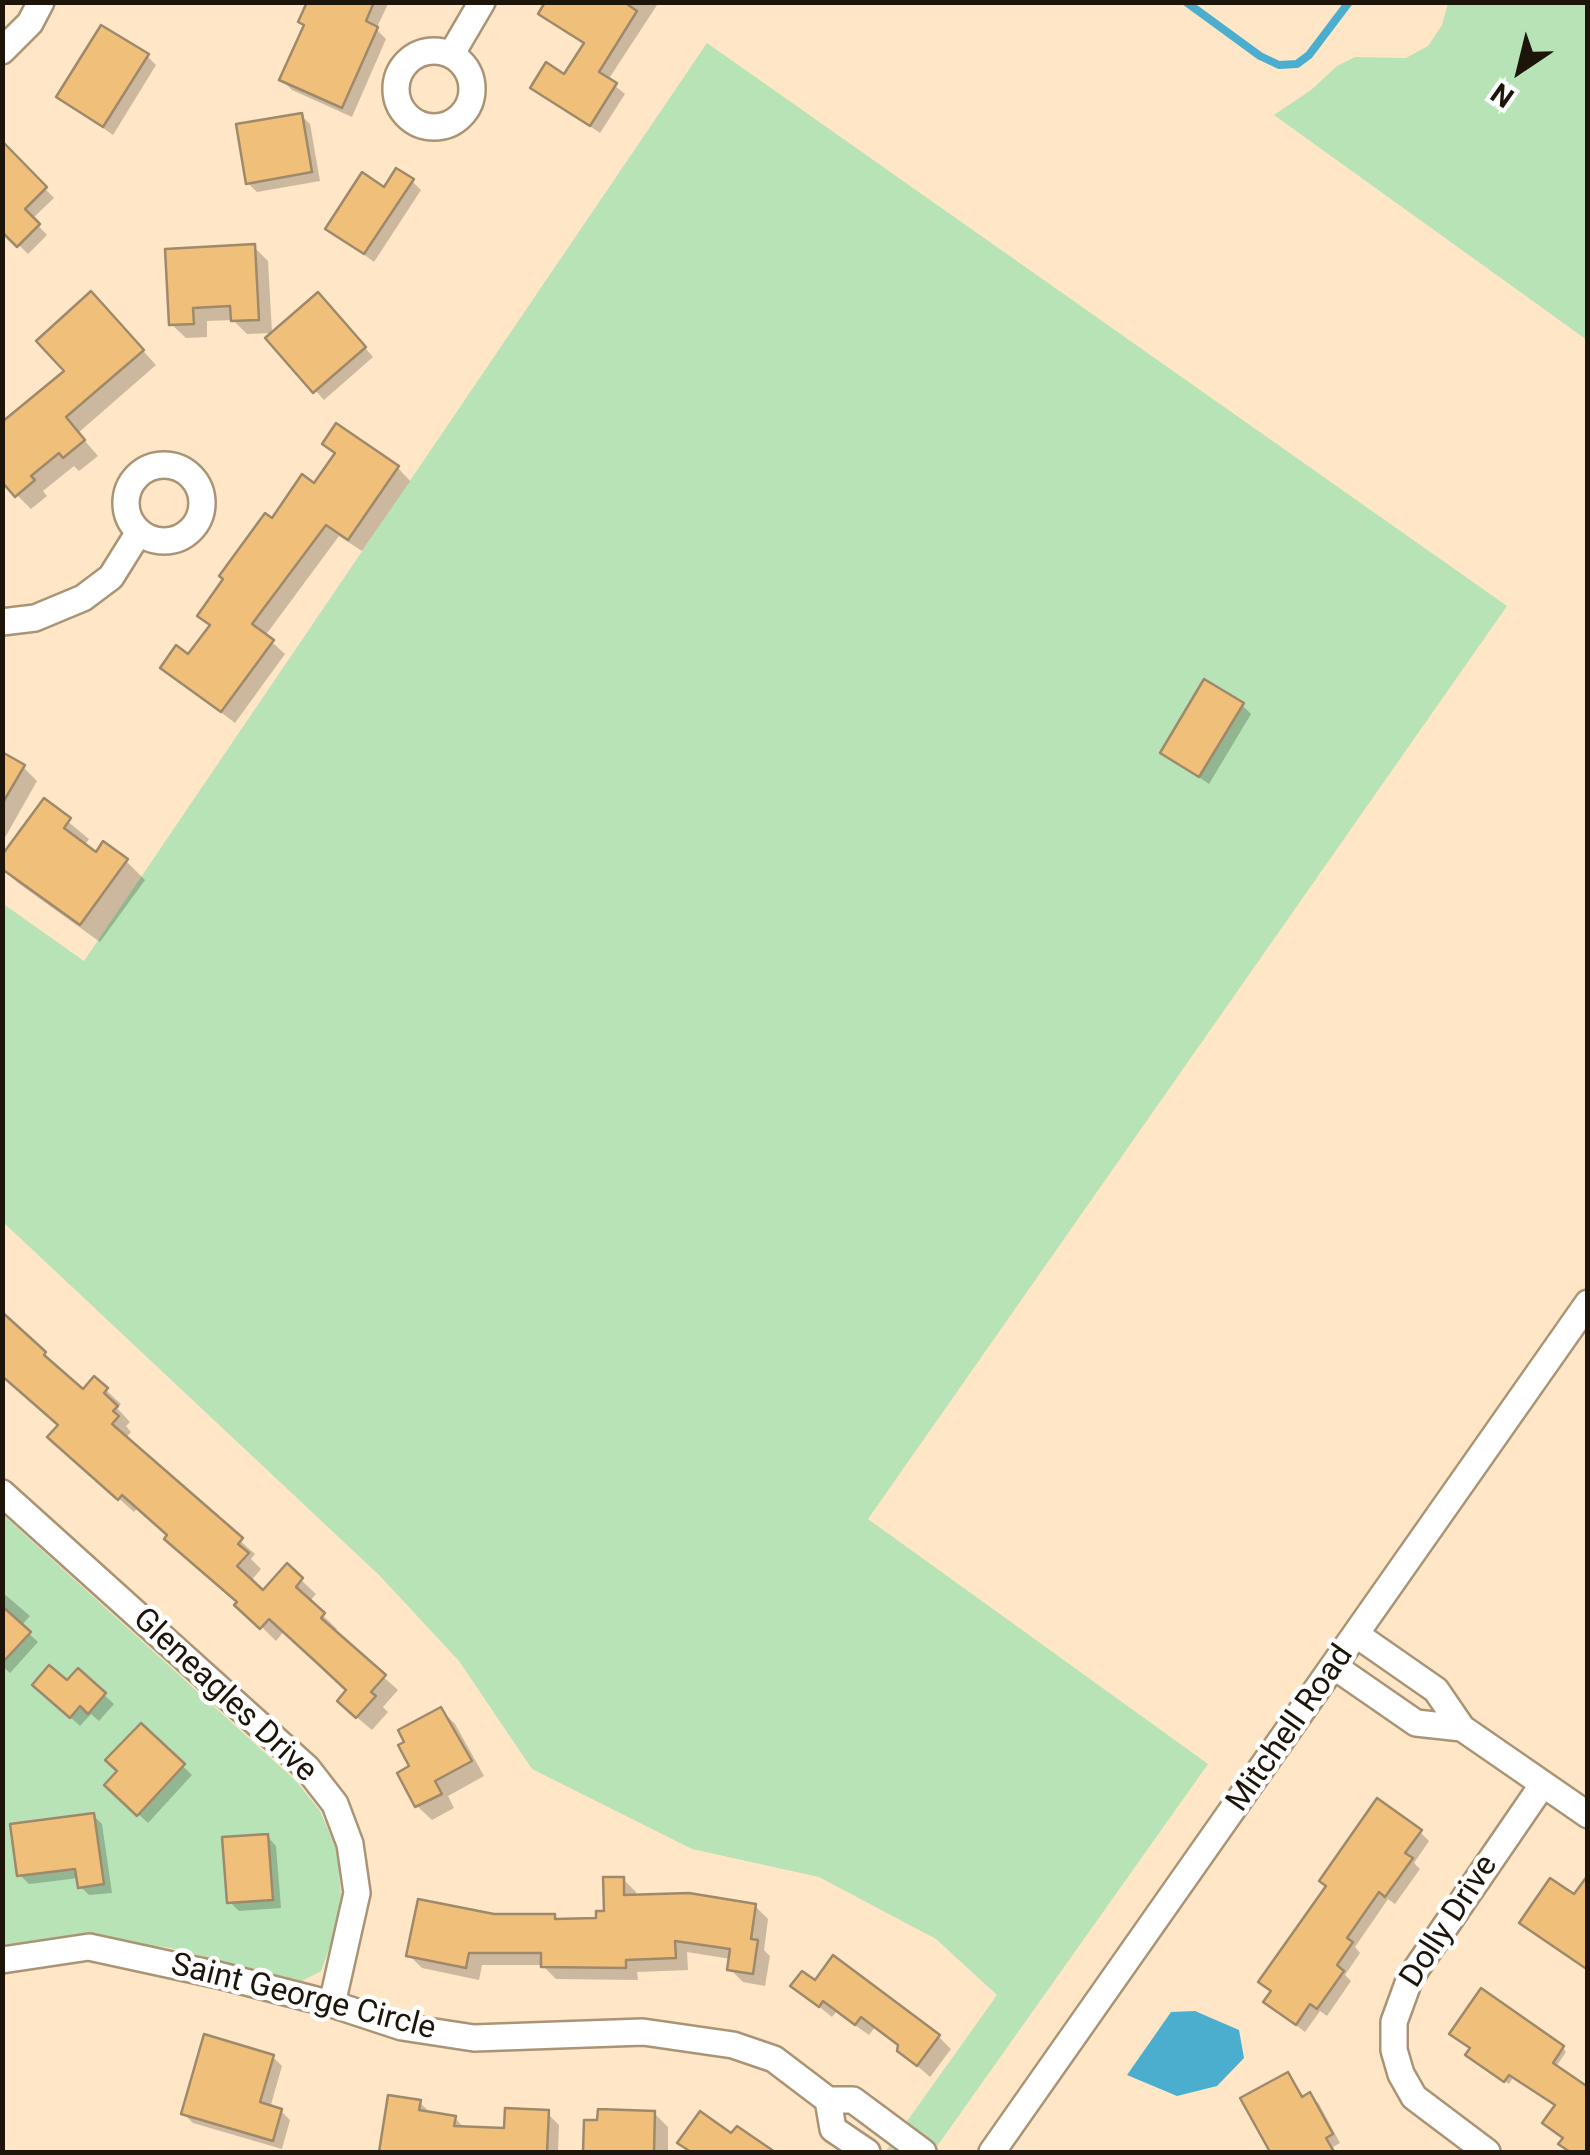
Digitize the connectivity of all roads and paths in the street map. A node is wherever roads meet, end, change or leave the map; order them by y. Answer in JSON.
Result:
{"nodes":[{"id":1,"x":41,"y":2,"type":"edge"},
{"id":2,"x":482,"y":2,"type":"edge"},
{"id":3,"x":2,"y":50,"type":"edge"},
{"id":4,"x":452,"y":56,"type":"dead end"},
{"id":5,"x":139,"y":532,"type":"dead end"},
{"id":6,"x":2,"y":622,"type":"edge"},
{"id":7,"x":1588,"y":1303,"type":"edge"},
{"id":8,"x":2,"y":1493,"type":"edge"},
{"id":9,"x":1357,"y":1635,"type":"junction"},
{"id":10,"x":1335,"y":1667,"type":"junction"},
{"id":11,"x":1462,"y":1728,"type":"junction"},
{"id":12,"x":1543,"y":1784,"type":"junction"},
{"id":13,"x":1588,"y":1816,"type":"edge"},
{"id":14,"x":2,"y":1960,"type":"edge"},
{"id":15,"x":332,"y":2004,"type":"junction"},
{"id":16,"x":828,"y":2100,"type":"junction"},
{"id":17,"x":867,"y":2152,"type":"edge"},
{"id":18,"x":923,"y":2152,"type":"edge"},
{"id":19,"x":992,"y":2152,"type":"edge"},
{"id":20,"x":1487,"y":2152,"type":"edge"}],
"edges":[{"from":1,"to":3,"type":"street"},
{"from":2,"to":4,"type":"street"},
{"from":5,"to":6,"type":"street"},
{"from":7,"to":9,"type":"street","name":"Mitchell Road"},
{"from":8,"to":15,"type":"street","name":"Gleneagles Drive"},
{"from":9,"to":10,"type":"street","name":"Mitchell Road"},
{"from":9,"to":11,"type":"street"},
{"from":10,"to":11,"type":"street"},
{"from":10,"to":19,"type":"street","name":"Mitchell Road"},
{"from":11,"to":12,"type":"street"},
{"from":12,"to":13,"type":"street"},
{"from":12,"to":20,"type":"street","name":"Dolly Drive"},
{"from":14,"to":15,"type":"street","name":"Saint George Circle"},
{"from":15,"to":16,"type":"street","name":"Saint George Circle"},
{"from":16,"to":17,"type":"street","name":"Saint George Circle"},
{"from":16,"to":18,"type":"street","name":"Saint George Circle"}]}
